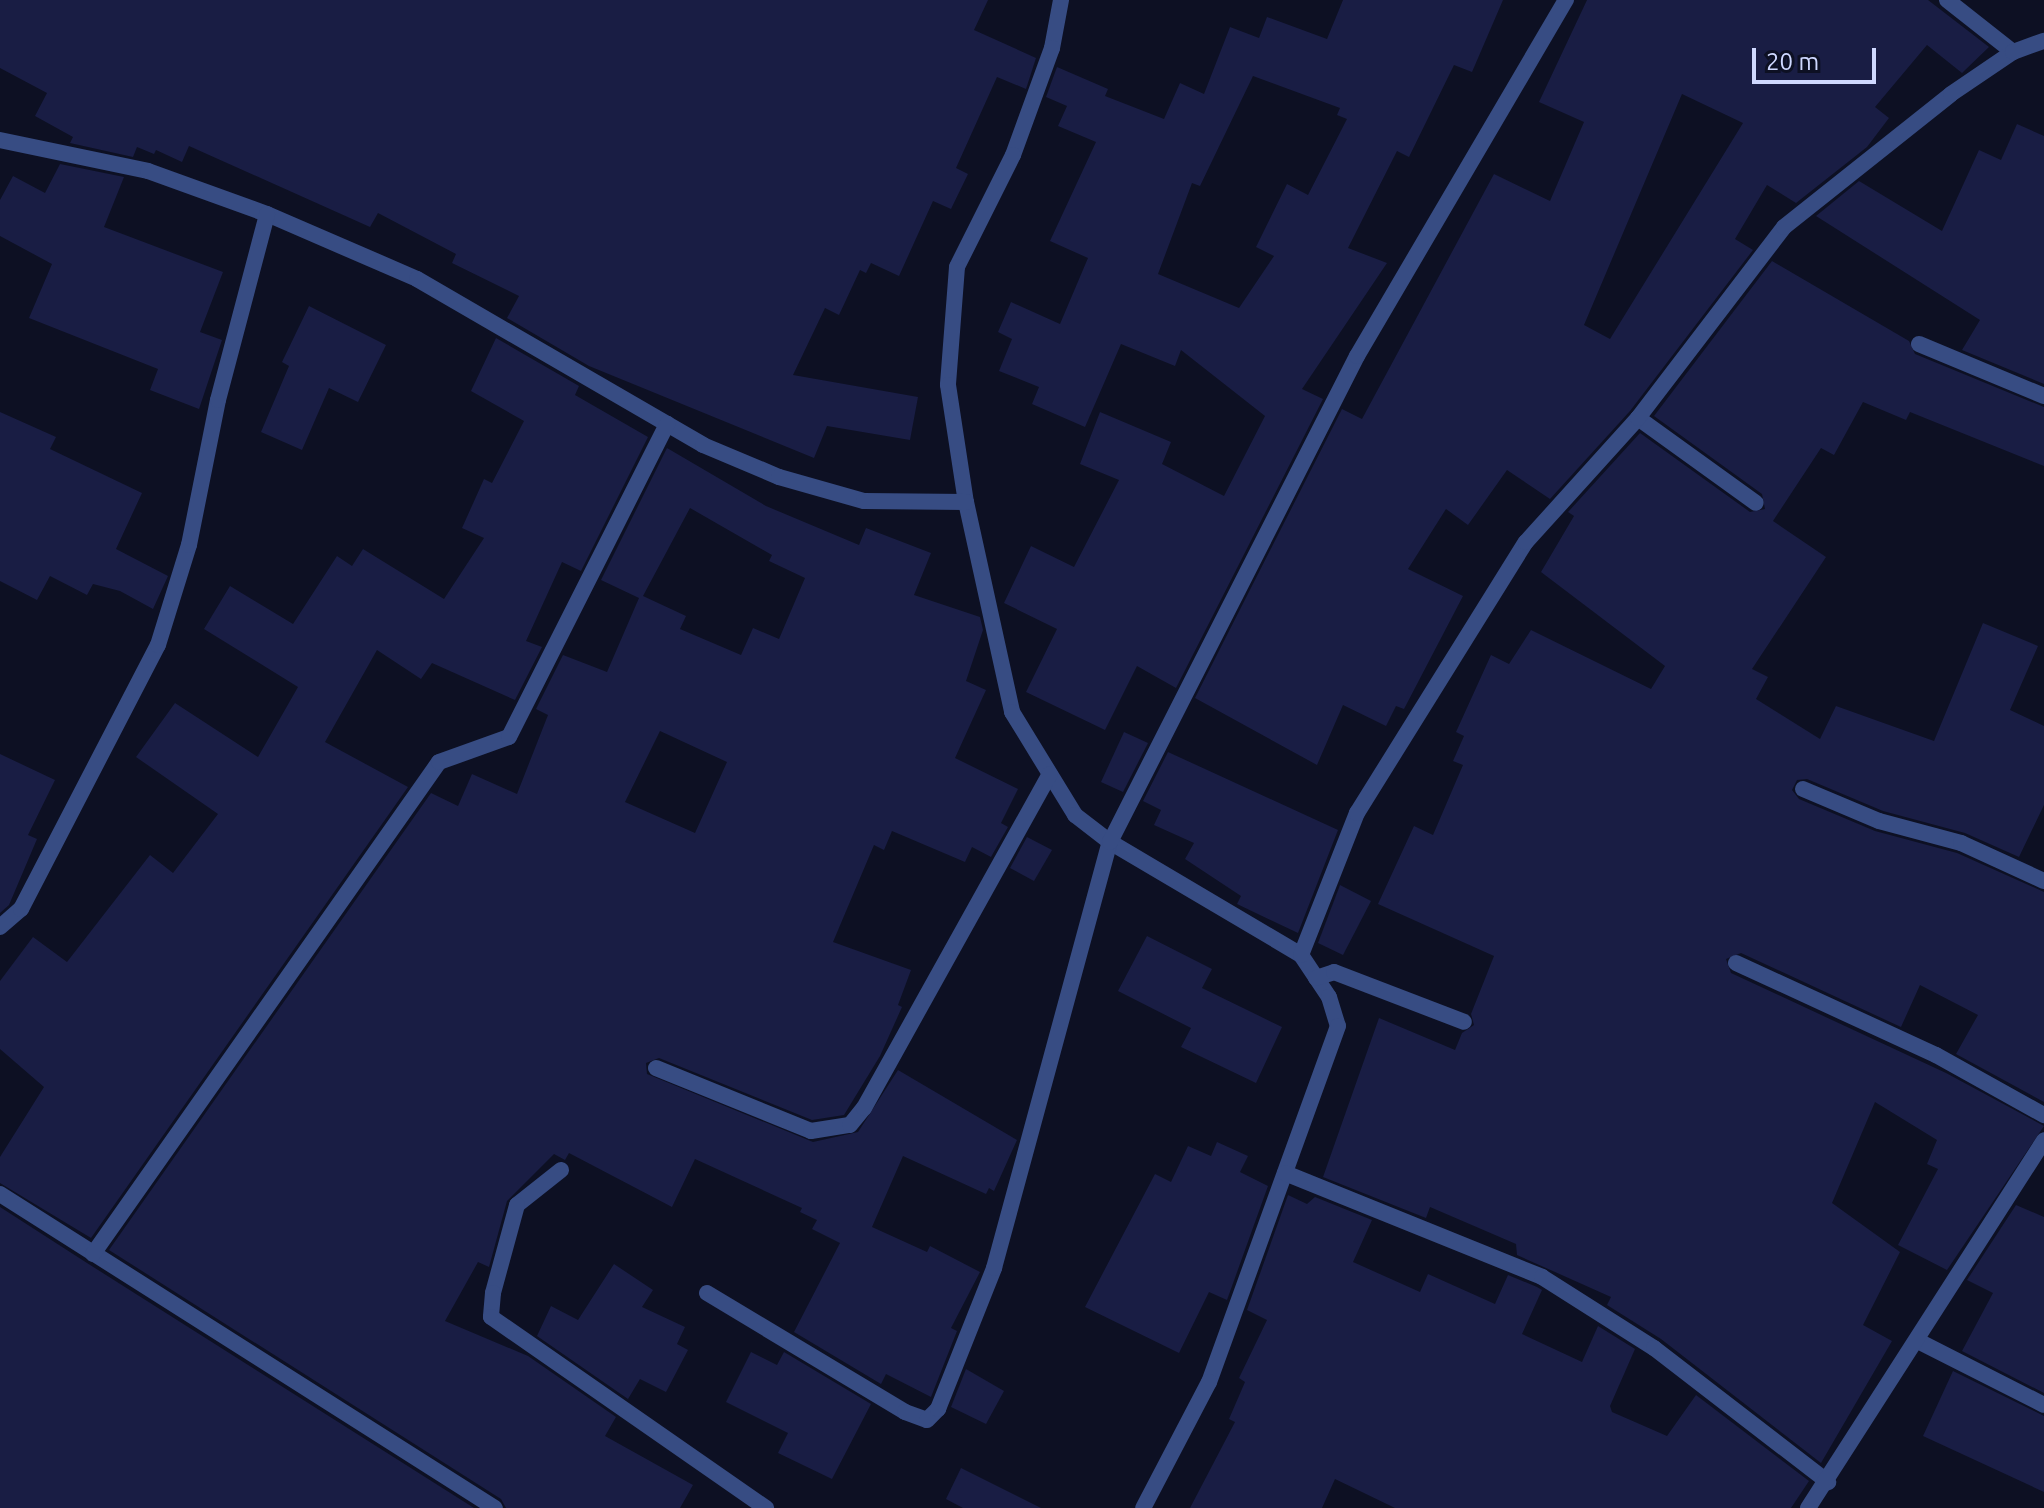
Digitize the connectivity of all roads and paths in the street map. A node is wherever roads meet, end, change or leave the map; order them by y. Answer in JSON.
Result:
{"nodes":[{"id":1,"x":1061,"y":0,"type":"edge"},
{"id":2,"x":1566,"y":0,"type":"edge"},
{"id":3,"x":1947,"y":0,"type":"edge"},
{"id":4,"x":2044,"y":41,"type":"edge"},
{"id":5,"x":2013,"y":52,"type":"junction"},
{"id":6,"x":0,"y":140,"type":"edge"},
{"id":7,"x":267,"y":214,"type":"junction"},
{"id":8,"x":1919,"y":344,"type":"dead end"},
{"id":9,"x":2044,"y":396,"type":"edge"},
{"id":10,"x":1638,"y":418,"type":"junction"},
{"id":11,"x":667,"y":424,"type":"junction"},
{"id":12,"x":966,"y":502,"type":"junction"},
{"id":13,"x":1756,"y":503,"type":"dead end"},
{"id":14,"x":1050,"y":774,"type":"junction"},
{"id":15,"x":1803,"y":789,"type":"dead end"},
{"id":16,"x":1110,"y":842,"type":"junction"},
{"id":17,"x":2044,"y":881,"type":"edge"},
{"id":18,"x":0,"y":927,"type":"edge"},
{"id":19,"x":1301,"y":955,"type":"junction"},
{"id":20,"x":1736,"y":963,"type":"dead end"},
{"id":21,"x":1316,"y":978,"type":"junction"},
{"id":22,"x":1464,"y":1022,"type":"dead end"},
{"id":23,"x":656,"y":1068,"type":"dead end"},
{"id":24,"x":2044,"y":1115,"type":"edge"},
{"id":25,"x":2044,"y":1140,"type":"edge"},
{"id":26,"x":561,"y":1170,"type":"dead end"},
{"id":27,"x":1285,"y":1173,"type":"junction"},
{"id":28,"x":0,"y":1194,"type":"edge"},
{"id":29,"x":93,"y":1254,"type":"junction"},
{"id":30,"x":707,"y":1293,"type":"dead end"},
{"id":31,"x":1918,"y":1341,"type":"junction"},
{"id":32,"x":2044,"y":1405,"type":"edge"},
{"id":33,"x":1828,"y":1482,"type":"junction"},
{"id":34,"x":495,"y":1508,"type":"edge"},
{"id":35,"x":766,"y":1508,"type":"edge"},
{"id":36,"x":1143,"y":1508,"type":"edge"},
{"id":37,"x":1808,"y":1508,"type":"edge"}],
"edges":[{"from":1,"to":12,"type":"street"},
{"from":2,"to":16,"type":"street"},
{"from":3,"to":5,"type":"street"},
{"from":4,"to":5,"type":"street"},
{"from":5,"to":10,"type":"street"},
{"from":6,"to":7,"type":"street"},
{"from":7,"to":11,"type":"street"},
{"from":7,"to":18,"type":"street"},
{"from":8,"to":9,"type":"street"},
{"from":10,"to":13,"type":"street"},
{"from":10,"to":19,"type":"street"},
{"from":11,"to":12,"type":"street"},
{"from":11,"to":29,"type":"street"},
{"from":12,"to":14,"type":"street"},
{"from":14,"to":16,"type":"street"},
{"from":14,"to":23,"type":"street"},
{"from":15,"to":17,"type":"street"},
{"from":16,"to":19,"type":"street"},
{"from":16,"to":30,"type":"street"},
{"from":19,"to":21,"type":"street"},
{"from":20,"to":24,"type":"street"},
{"from":21,"to":22,"type":"street"},
{"from":21,"to":27,"type":"street"},
{"from":25,"to":31,"type":"street"},
{"from":26,"to":35,"type":"street"},
{"from":27,"to":33,"type":"street"},
{"from":27,"to":36,"type":"street"},
{"from":28,"to":29,"type":"street"},
{"from":29,"to":34,"type":"street"},
{"from":31,"to":32,"type":"street"},
{"from":31,"to":33,"type":"street"},
{"from":33,"to":37,"type":"street"}]}
